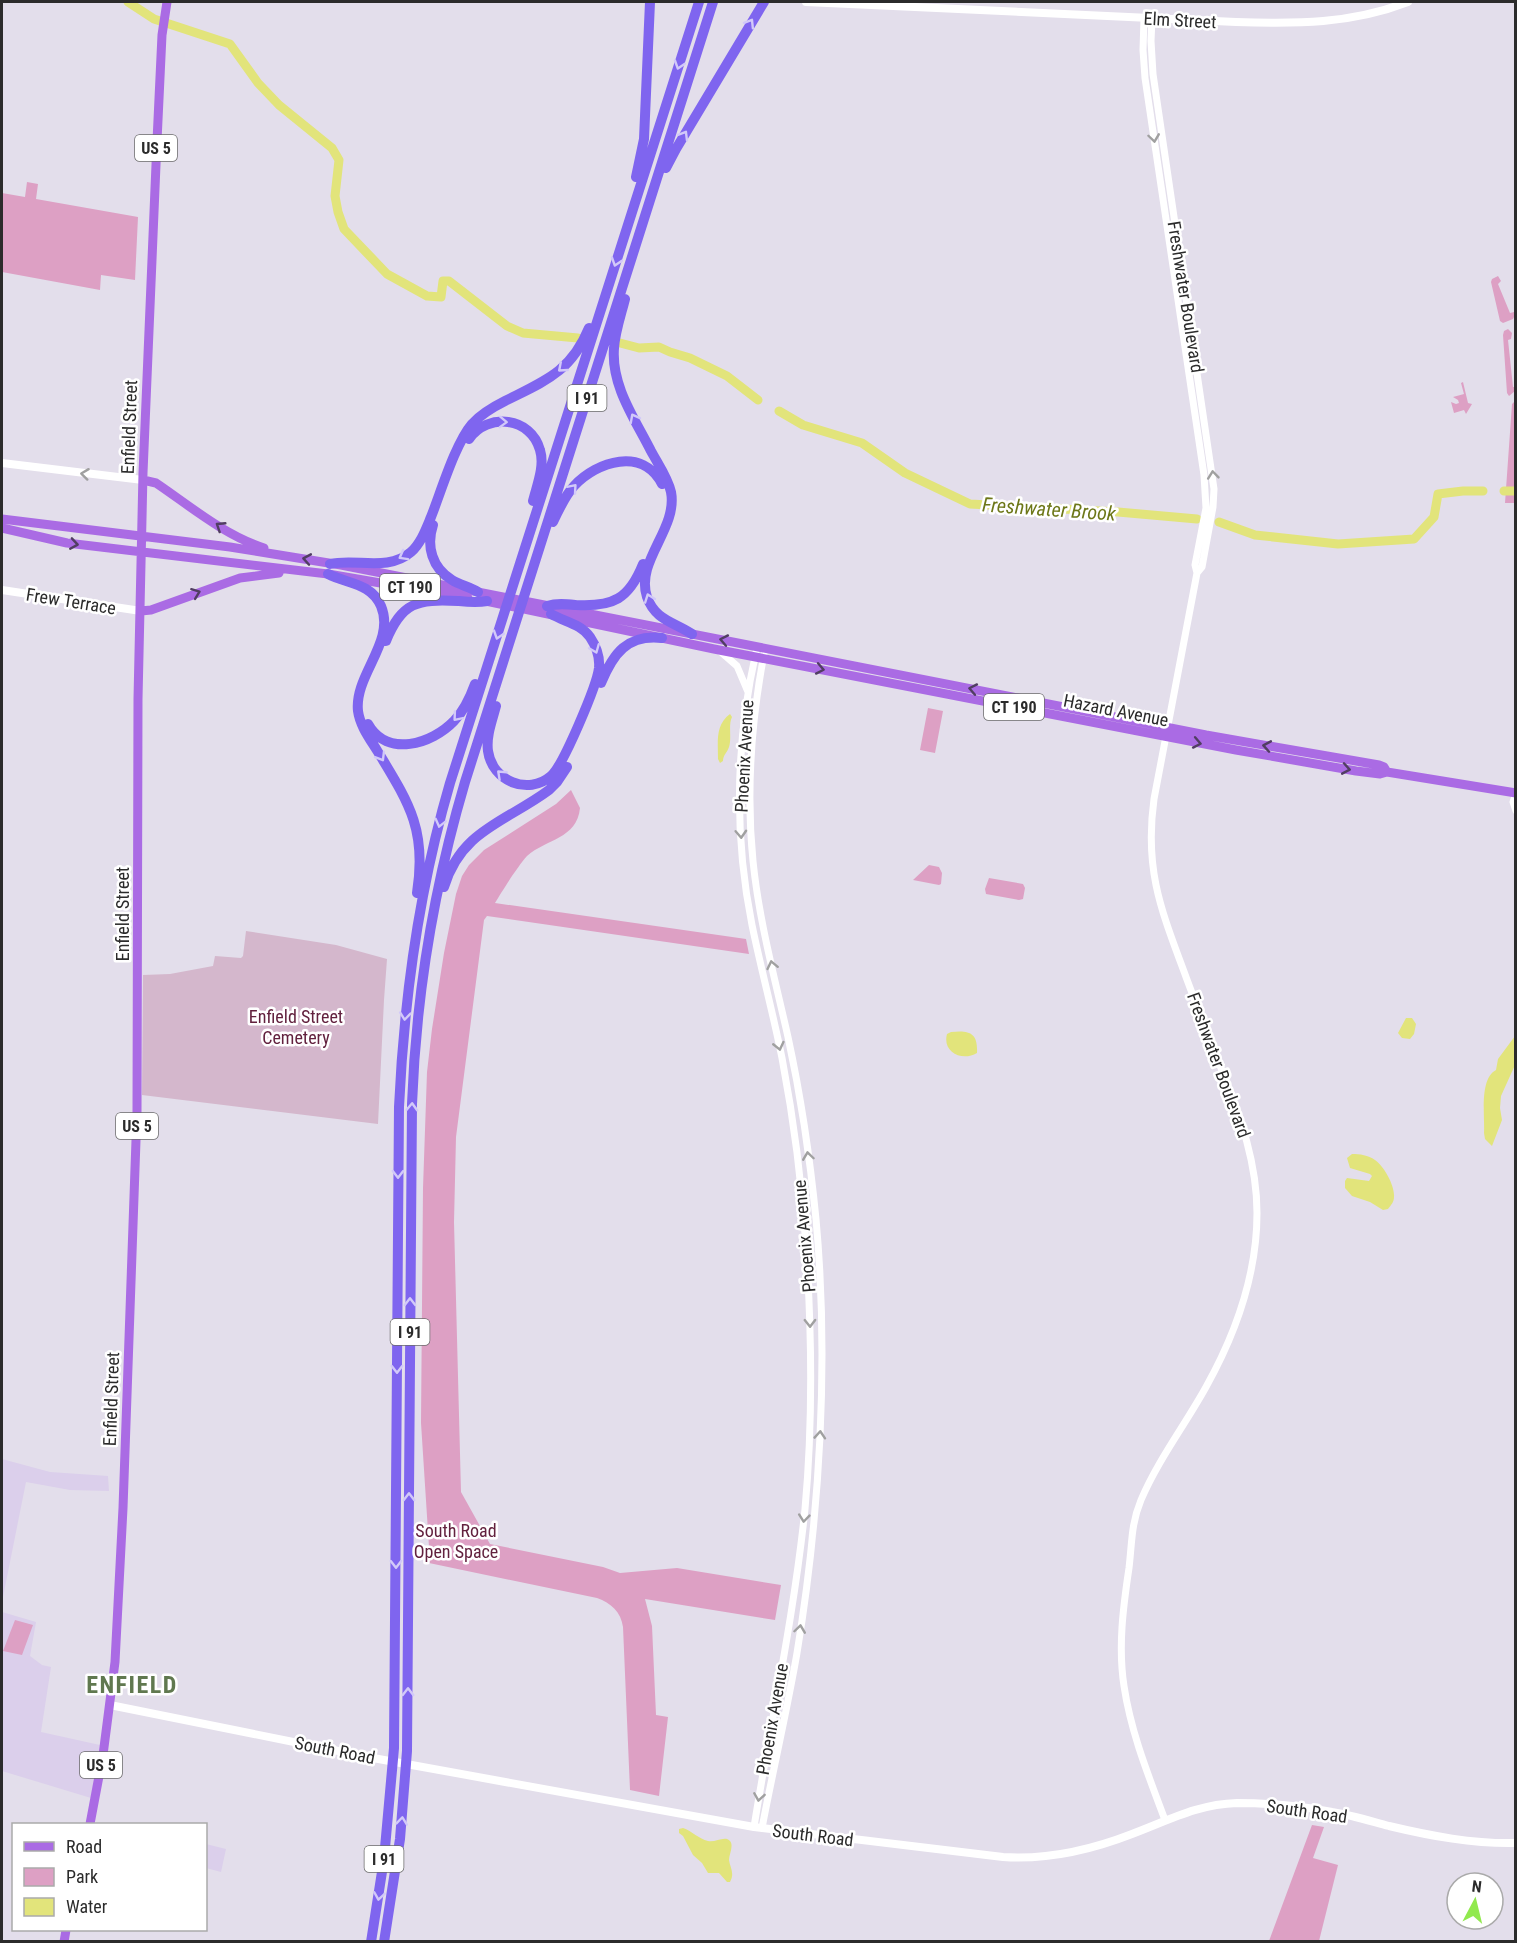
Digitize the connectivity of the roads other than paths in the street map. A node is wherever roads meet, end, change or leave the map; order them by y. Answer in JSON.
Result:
{"nodes":[{"id":1,"x":167,"y":2,"type":"edge"},
{"id":2,"x":639,"y":2,"type":"edge"},
{"id":3,"x":650,"y":2,"type":"edge"},
{"id":4,"x":764,"y":2,"type":"edge"},
{"id":5,"x":806,"y":2,"type":"edge"},
{"id":6,"x":1408,"y":2,"type":"edge"},
{"id":7,"x":698,"y":5,"type":"edge"},
{"id":8,"x":711,"y":6,"type":"edge"},
{"id":9,"x":1148,"y":18,"type":"junction"},
{"id":10,"x":648,"y":21,"type":"junction"},
{"id":11,"x":654,"y":185,"type":"junction"},
{"id":12,"x":629,"y":223,"type":"junction"},
{"id":13,"x":638,"y":238,"type":"junction"},
{"id":14,"x":1182,"y":271,"type":"junction"},
{"id":15,"x":1173,"y":272,"type":"junction"},
{"id":16,"x":604,"y":302,"type":"junction"},
{"id":17,"x":1204,"y":417,"type":"junction"},
{"id":18,"x":1196,"y":418,"type":"junction"},
{"id":19,"x":2,"y":463,"type":"edge"},
{"id":20,"x":143,"y":480,"type":"junction"},
{"id":21,"x":2,"y":519,"type":"edge"},
{"id":22,"x":2,"y":528,"type":"edge"},
{"id":23,"x":283,"y":555,"type":"junction"},
{"id":24,"x":536,"y":557,"type":"junction"},
{"id":25,"x":520,"y":562,"type":"junction"},
{"id":26,"x":329,"y":569,"type":"junction"},
{"id":27,"x":300,"y":571,"type":"junction"},
{"id":28,"x":1197,"y":573,"type":"junction"},
{"id":29,"x":2,"y":590,"type":"edge"},
{"id":30,"x":478,"y":592,"type":"junction"},
{"id":31,"x":491,"y":600,"type":"junction"},
{"id":32,"x":543,"y":608,"type":"junction"},
{"id":33,"x":141,"y":611,"type":"junction"},
{"id":34,"x":692,"y":634,"type":"junction"},
{"id":35,"x":511,"y":638,"type":"junction"},
{"id":36,"x":662,"y":638,"type":"junction"},
{"id":37,"x":714,"y":649,"type":"junction"},
{"id":38,"x":760,"y":653,"type":"junction"},
{"id":39,"x":487,"y":667,"type":"junction"},
{"id":40,"x":748,"y":692,"type":"junction"},
{"id":41,"x":1166,"y":732,"type":"junction"},
{"id":42,"x":1325,"y":756,"type":"junction"},
{"id":43,"x":1304,"y":762,"type":"junction"},
{"id":44,"x":1387,"y":772,"type":"junction"},
{"id":45,"x":1515,"y":793,"type":"edge"},
{"id":46,"x":740,"y":798,"type":"junction"},
{"id":47,"x":749,"y":798,"type":"junction"},
{"id":48,"x":1515,"y":811,"type":"edge"},
{"id":49,"x":433,"y":915,"type":"junction"},
{"id":50,"x":413,"y":958,"type":"junction"},
{"id":51,"x":110,"y":1705,"type":"junction"},
{"id":52,"x":771,"y":1725,"type":"junction"},
{"id":53,"x":781,"y":1727,"type":"junction"},
{"id":54,"x":1165,"y":1820,"type":"junction"},
{"id":55,"x":90,"y":1823,"type":"edge"},
{"id":56,"x":758,"y":1828,"type":"junction"},
{"id":57,"x":1515,"y":1844,"type":"edge"},
{"id":58,"x":371,"y":1941,"type":"edge"},
{"id":59,"x":384,"y":1941,"type":"edge"}],
"edges":[{"from":1,"to":20,"type":"main road","name":"Enfield Street","number":"US 5"},
{"from":2,"to":10,"type":"highway"},
{"from":3,"to":10,"type":"highway"},
{"from":11,"to":4,"type":"highway","one_way":true},
{"from":5,"to":9,"type":"main road","name":"Elm Street"},
{"from":6,"to":9,"type":"main road","name":"Elm Street"},
{"from":7,"to":12,"type":"highway","number":"I 91","one_way":true},
{"from":8,"to":11,"type":"highway","number":"I 91"},
{"from":9,"to":14,"type":"street","name":"Freshwater Boulevard"},
{"from":9,"to":15,"type":"street","name":"Freshwater Boulevard","one_way":true},
{"from":10,"to":12,"type":"highway"},
{"from":11,"to":13,"type":"highway","number":"I 91"},
{"from":12,"to":16,"type":"highway","number":"I 91","one_way":true},
{"from":13,"to":24,"type":"highway","number":"I 91"},
{"from":34,"to":13,"type":"highway","one_way":true},
{"from":14,"to":15,"type":"street"},
{"from":14,"to":17,"type":"street","name":"Freshwater Boulevard"},
{"from":15,"to":18,"type":"street","name":"Freshwater Boulevard"},
{"from":16,"to":25,"type":"highway","number":"I 91"},
{"from":16,"to":26,"type":"highway","one_way":true},
{"from":17,"to":18,"type":"street"},
{"from":28,"to":17,"type":"street","name":"Freshwater Boulevard","one_way":true},
{"from":18,"to":28,"type":"street","name":"Freshwater Boulevard"},
{"from":20,"to":19,"type":"main road","one_way":true},
{"from":23,"to":20,"type":"main road","one_way":true},
{"from":20,"to":33,"type":"main road","name":"Enfield Street","number":"US 5"},
{"from":21,"to":23,"type":"main road","number":"CT 190"},
{"from":22,"to":27,"type":"main road","number":"CT 190","one_way":true},
{"from":26,"to":23,"type":"main road","number":"CT 190","one_way":true},
{"from":24,"to":32,"type":"highway","one_way":true},
{"from":24,"to":35,"type":"highway","number":"I 91"},
{"from":30,"to":25,"type":"highway","one_way":true},
{"from":25,"to":39,"type":"highway","number":"I 91","one_way":true},
{"from":26,"to":27,"type":"main road","number":"CT 190"},
{"from":26,"to":30,"type":"main road","number":"CT 190"},
{"from":26,"to":31,"type":"main road","number":"CT 190"},
{"from":26,"to":50,"type":"highway","one_way":true},
{"from":33,"to":27,"type":"main road","one_way":true},
{"from":28,"to":41,"type":"street","name":"Freshwater Boulevard"},
{"from":29,"to":33,"type":"main road","name":"Frew Terrace"},
{"from":30,"to":31,"type":"main road","number":"CT 190"},
{"from":31,"to":32,"type":"main road","number":"CT 190"},
{"from":39,"to":31,"type":"highway","one_way":true},
{"from":32,"to":34,"type":"main road","number":"CT 190"},
{"from":32,"to":35,"type":"highway","one_way":true},
{"from":32,"to":36,"type":"main road","number":"CT 190"},
{"from":33,"to":51,"type":"main road","name":"Enfield Street","number":"US 5"},
{"from":38,"to":34,"type":"main road","name":"Hazard Avenue","number":"CT 190","one_way":true},
{"from":35,"to":49,"type":"highway","number":"I 91"},
{"from":36,"to":37,"type":"main road","name":"Hazard Avenue","number":"CT 190"},
{"from":36,"to":49,"type":"highway"},
{"from":37,"to":38,"type":"main road","name":"Hazard Avenue","number":"CT 190"},
{"from":37,"to":40,"type":"street"},
{"from":38,"to":40,"type":"street","name":"Phoenix Avenue"},
{"from":38,"to":41,"type":"main road","name":"Hazard Avenue","number":"CT 190"},
{"from":38,"to":47,"type":"street","name":"Phoenix Avenue"},
{"from":39,"to":50,"type":"highway","number":"I 91","one_way":true},
{"from":40,"to":46,"type":"street","name":"Phoenix Avenue"},
{"from":42,"to":41,"type":"main road","name":"Hazard Avenue","number":"CT 190","one_way":true},
{"from":41,"to":43,"type":"main road","name":"Hazard Avenue","number":"CT 190","one_way":true},
{"from":41,"to":54,"type":"street","name":"Freshwater Boulevard"},
{"from":42,"to":43,"type":"main road"},
{"from":42,"to":44,"type":"main road","name":"Hazard Avenue","number":"CT 190"},
{"from":43,"to":44,"type":"main road","name":"Hazard Avenue","number":"CT 190","one_way":true},
{"from":44,"to":45,"type":"main road","name":"Hazard Avenue","number":"CT 190"},
{"from":45,"to":48,"type":"street"},
{"from":46,"to":47,"type":"street"},
{"from":46,"to":52,"type":"street","name":"Phoenix Avenue","one_way":true},
{"from":53,"to":47,"type":"street","name":"Phoenix Avenue","one_way":true},
{"from":59,"to":49,"type":"highway","number":"I 91","one_way":true},
{"from":50,"to":58,"type":"highway","number":"I 91","one_way":true},
{"from":51,"to":55,"type":"main road","name":"Enfield Street","number":"US 5"},
{"from":51,"to":56,"type":"main road","name":"South Road"},
{"from":52,"to":53,"type":"street"},
{"from":52,"to":56,"type":"street","name":"Phoenix Avenue","one_way":true},
{"from":53,"to":56,"type":"street","name":"Phoenix Avenue"},
{"from":54,"to":56,"type":"main road","name":"South Road"},
{"from":54,"to":57,"type":"main road","name":"South Road"}]}
